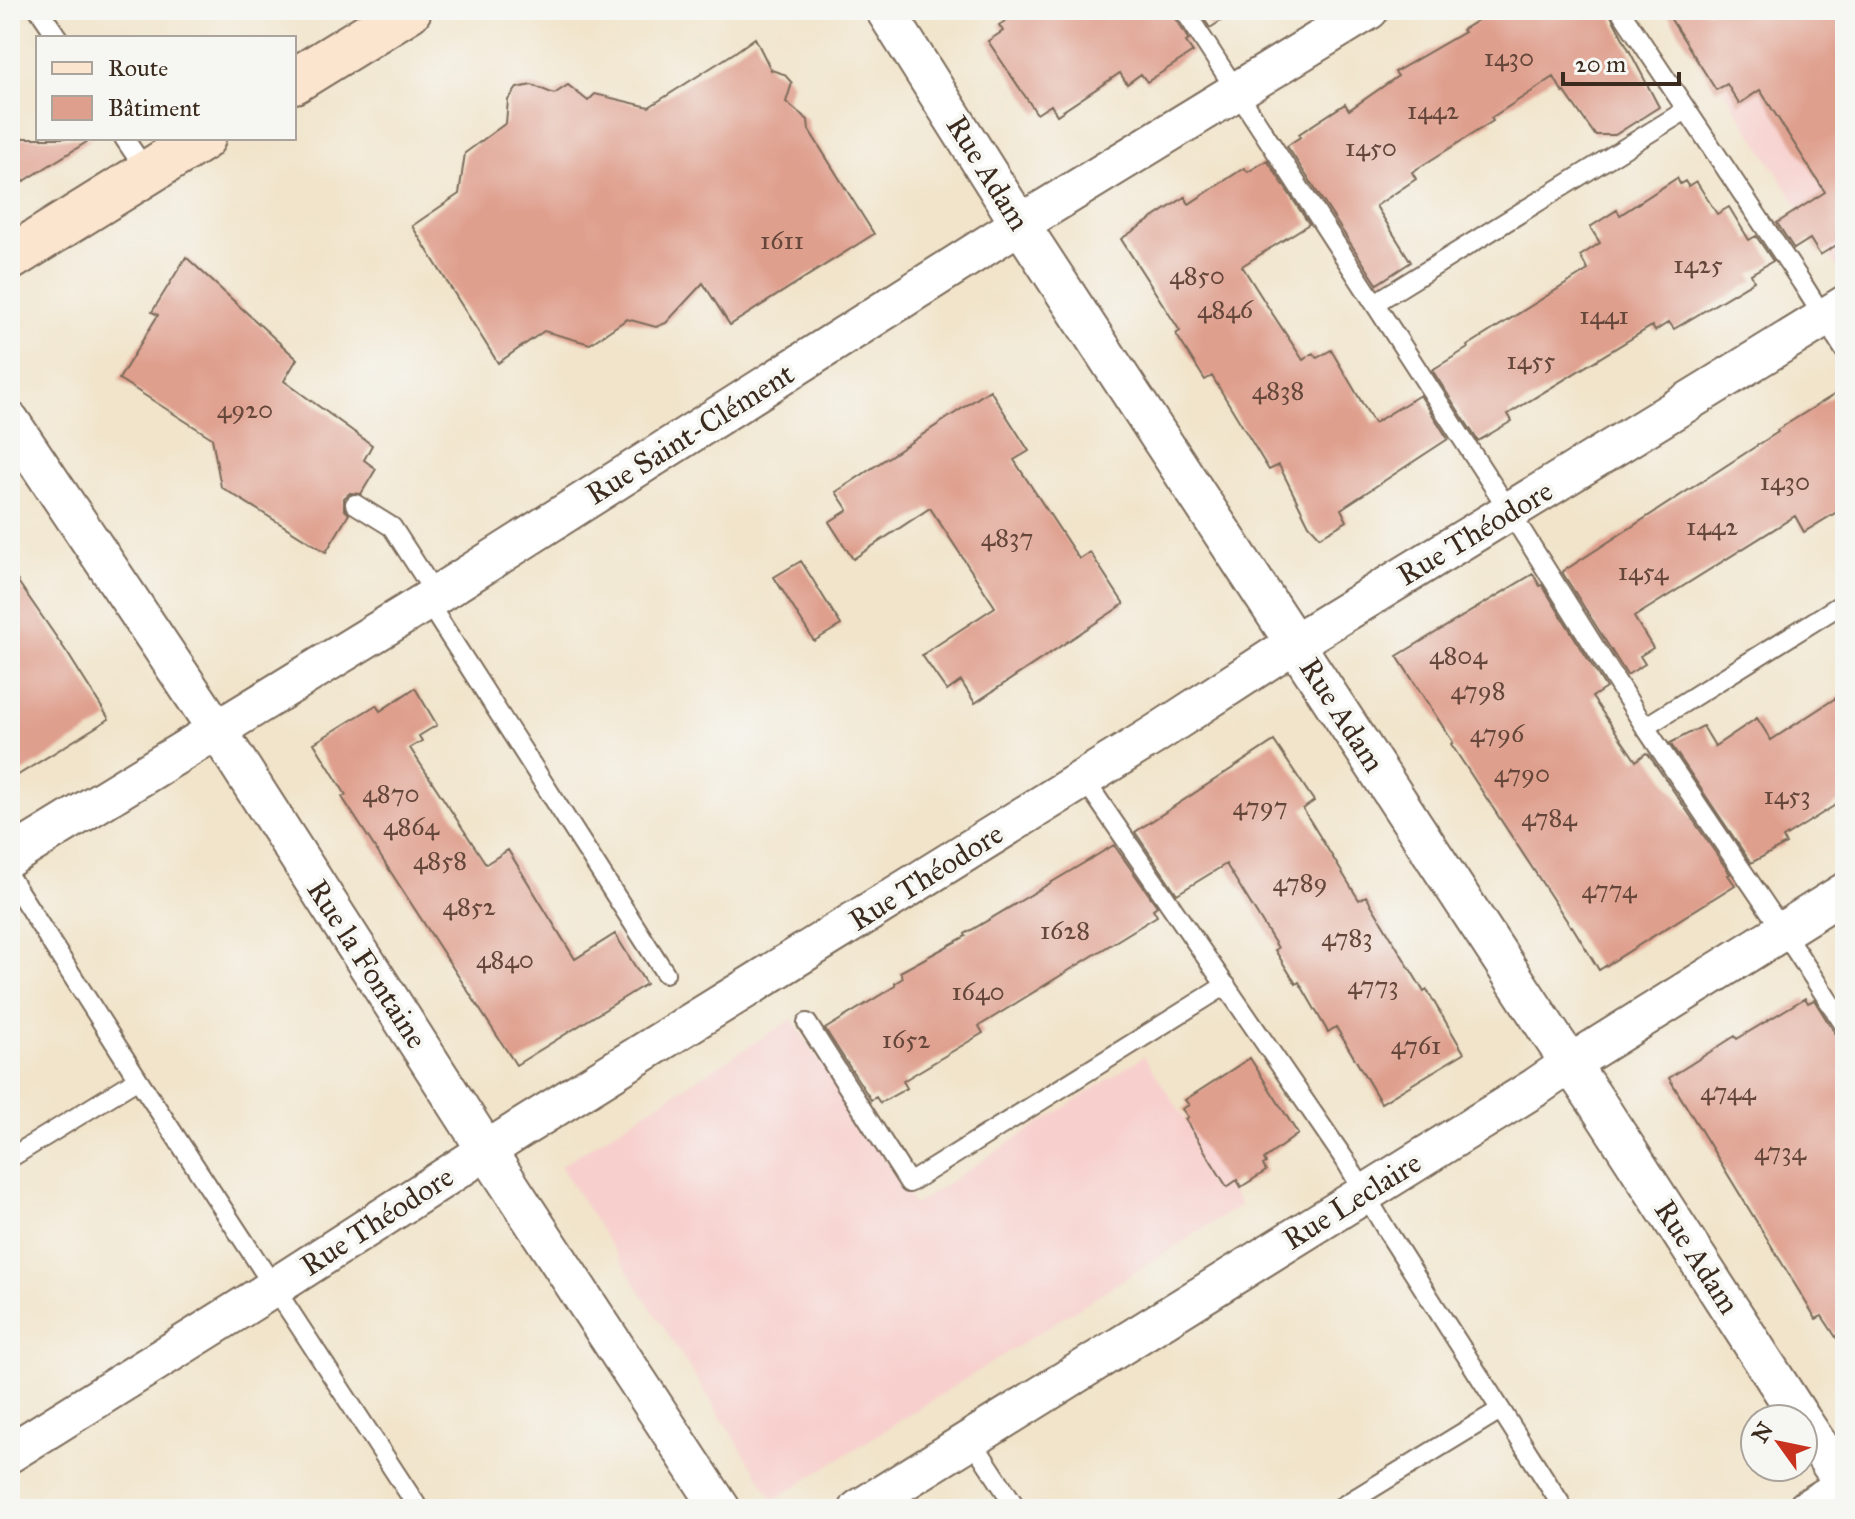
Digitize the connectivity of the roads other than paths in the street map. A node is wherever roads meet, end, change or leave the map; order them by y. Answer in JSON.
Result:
{"nodes":[{"id":1,"x":39,"y":10,"type":"edge"},
{"id":2,"x":409,"y":10,"type":"edge"},
{"id":3,"x":885,"y":10,"type":"edge"},
{"id":4,"x":1184,"y":10,"type":"edge"},
{"id":5,"x":1369,"y":10,"type":"edge"},
{"id":6,"x":1620,"y":10,"type":"edge"},
{"id":7,"x":57,"y":36,"type":"edge"},
{"id":8,"x":296,"y":80,"type":"edge"},
{"id":9,"x":1238,"y":91,"type":"junction"},
{"id":10,"x":1686,"y":110,"type":"junction"},
{"id":11,"x":195,"y":140,"type":"edge"},
{"id":12,"x":136,"y":155,"type":"edge"},
{"id":13,"x":1020,"y":224,"type":"junction"},
{"id":14,"x":10,"y":258,"type":"edge"},
{"id":15,"x":1375,"y":303,"type":"junction"},
{"id":16,"x":1834,"y":311,"type":"edge"},
{"id":17,"x":1845,"y":351,"type":"edge"},
{"id":18,"x":10,"y":421,"type":"edge"},
{"id":19,"x":355,"y":504,"type":"dead end"},
{"id":20,"x":1510,"y":512,"type":"junction"},
{"id":21,"x":432,"y":598,"type":"junction"},
{"id":22,"x":1845,"y":602,"type":"edge"},
{"id":23,"x":1295,"y":643,"type":"junction"},
{"id":24,"x":1645,"y":727,"type":"junction"},
{"id":25,"x":217,"y":730,"type":"junction"},
{"id":26,"x":1084,"y":779,"type":"junction"},
{"id":27,"x":10,"y":857,"type":"edge"},
{"id":28,"x":10,"y":878,"type":"edge"},
{"id":29,"x":1845,"y":892,"type":"edge"},
{"id":30,"x":1783,"y":931,"type":"junction"},
{"id":31,"x":665,"y":973,"type":"dead end"},
{"id":32,"x":1226,"y":985,"type":"junction"},
{"id":33,"x":807,"y":1023,"type":"dead end"},
{"id":34,"x":1845,"y":1026,"type":"edge"},
{"id":35,"x":1571,"y":1063,"type":"junction"},
{"id":36,"x":138,"y":1079,"type":"junction"},
{"id":37,"x":487,"y":1151,"type":"junction"},
{"id":38,"x":10,"y":1158,"type":"edge"},
{"id":39,"x":1364,"y":1193,"type":"junction"},
{"id":40,"x":275,"y":1287,"type":"junction"},
{"id":41,"x":1791,"y":1403,"type":"edge"},
{"id":42,"x":1500,"y":1410,"type":"junction"},
{"id":43,"x":971,"y":1439,"type":"junction"},
{"id":44,"x":1819,"y":1446,"type":"edge"},
{"id":45,"x":10,"y":1453,"type":"edge"},
{"id":46,"x":1845,"y":1485,"type":"edge"},
{"id":47,"x":411,"y":1506,"type":"edge"},
{"id":48,"x":721,"y":1509,"type":"edge"},
{"id":49,"x":859,"y":1509,"type":"edge"},
{"id":50,"x":1017,"y":1509,"type":"edge"},
{"id":51,"x":1338,"y":1509,"type":"edge"},
{"id":52,"x":1564,"y":1509,"type":"edge"},
{"id":53,"x":1807,"y":1509,"type":"edge"}],
"edges":[{"from":1,"to":7,"type":"lane"},
{"from":2,"to":8,"type":"main road"},
{"from":3,"to":13,"type":"street","name":"Rue Adam"},
{"from":4,"to":9,"type":"lane"},
{"from":5,"to":9,"type":"street","name":"Rue Saint-Clément"},
{"from":6,"to":10,"type":"lane"},
{"from":9,"to":13,"type":"street","name":"Rue Saint-Clément"},
{"from":9,"to":15,"type":"lane"},
{"from":10,"to":15,"type":"lane"},
{"from":10,"to":16,"type":"lane"},
{"from":11,"to":12,"type":"main road"},
{"from":12,"to":14,"type":"main road"},
{"from":13,"to":21,"type":"street","name":"Rue Saint-Clément"},
{"from":13,"to":23,"type":"street","name":"Rue Adam"},
{"from":15,"to":20,"type":"lane"},
{"from":16,"to":17,"type":"lane"},
{"from":16,"to":20,"type":"street","name":"Rue Théodore"},
{"from":18,"to":25,"type":"street","name":"Rue la Fontaine"},
{"from":19,"to":21,"type":"lane"},
{"from":20,"to":23,"type":"street","name":"Rue Théodore"},
{"from":20,"to":24,"type":"lane"},
{"from":21,"to":25,"type":"street","name":"Rue Saint-Clément"},
{"from":21,"to":31,"type":"lane"},
{"from":22,"to":24,"type":"lane"},
{"from":23,"to":26,"type":"street","name":"Rue Théodore"},
{"from":23,"to":35,"type":"street","name":"Rue Adam"},
{"from":24,"to":30,"type":"lane"},
{"from":25,"to":27,"type":"street","name":"Rue Saint-Clément"},
{"from":25,"to":37,"type":"street","name":"Rue la Fontaine"},
{"from":26,"to":32,"type":"lane"},
{"from":26,"to":37,"type":"street","name":"Rue Théodore"},
{"from":28,"to":36,"type":"lane"},
{"from":29,"to":30,"type":"street","name":"Rue Leclaire"},
{"from":30,"to":34,"type":"lane"},
{"from":30,"to":35,"type":"street","name":"Rue Leclaire"},
{"from":32,"to":33,"type":"lane"},
{"from":32,"to":39,"type":"lane"},
{"from":35,"to":39,"type":"street","name":"Rue Leclaire"},
{"from":35,"to":41,"type":"street","name":"Rue Adam"},
{"from":36,"to":38,"type":"lane"},
{"from":36,"to":40,"type":"lane"},
{"from":37,"to":40,"type":"street","name":"Rue Théodore"},
{"from":37,"to":48,"type":"street","name":"Rue la Fontaine"},
{"from":39,"to":42,"type":"lane"},
{"from":39,"to":43,"type":"street","name":"Rue Leclaire"},
{"from":40,"to":45,"type":"street","name":"Rue Théodore"},
{"from":40,"to":47,"type":"lane"},
{"from":42,"to":51,"type":"lane"},
{"from":42,"to":52,"type":"lane"},
{"from":43,"to":49,"type":"street","name":"Rue Leclaire"},
{"from":43,"to":50,"type":"lane"},
{"from":44,"to":46,"type":"street","name":"Rue Adam"},
{"from":46,"to":53,"type":"street"}]}
